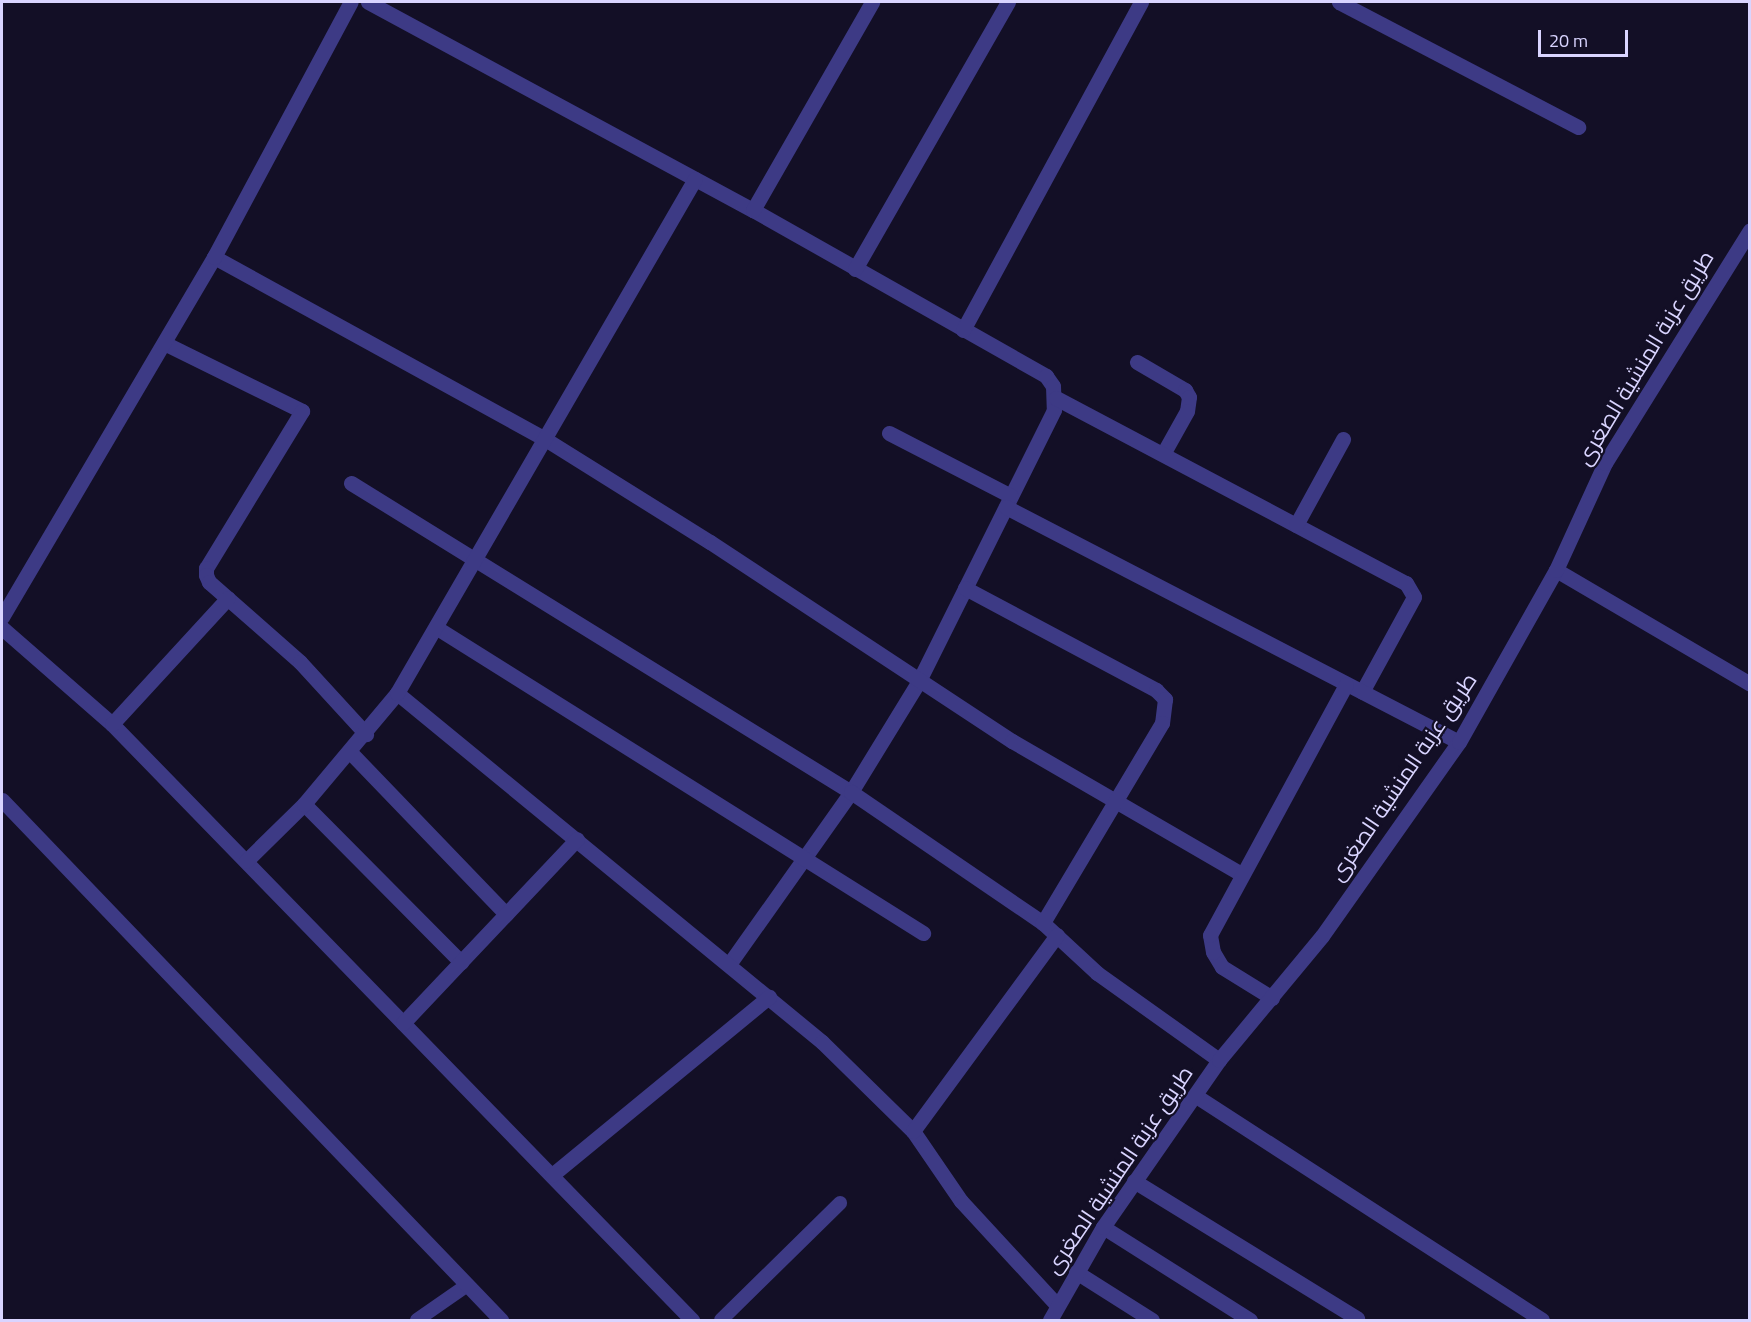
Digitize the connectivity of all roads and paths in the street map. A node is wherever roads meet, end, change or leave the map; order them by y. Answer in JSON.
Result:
{"nodes":[{"id":1,"x":351,"y":2,"type":"edge"},
{"id":2,"x":368,"y":2,"type":"edge"},
{"id":3,"x":872,"y":2,"type":"edge"},
{"id":4,"x":1008,"y":2,"type":"edge"},
{"id":5,"x":1141,"y":2,"type":"edge"},
{"id":6,"x":1339,"y":2,"type":"edge"},
{"id":7,"x":1578,"y":127,"type":"dead end"},
{"id":8,"x":695,"y":179,"type":"junction"},
{"id":9,"x":753,"y":210,"type":"junction"},
{"id":10,"x":1749,"y":230,"type":"edge"},
{"id":11,"x":1744,"y":249,"type":"edge"},
{"id":12,"x":214,"y":257,"type":"junction"},
{"id":13,"x":855,"y":269,"type":"junction"},
{"id":14,"x":963,"y":330,"type":"junction"},
{"id":15,"x":164,"y":343,"type":"junction"},
{"id":16,"x":1137,"y":362,"type":"dead end"},
{"id":17,"x":1056,"y":398,"type":"junction"},
{"id":18,"x":889,"y":433,"type":"dead end"},
{"id":19,"x":545,"y":439,"type":"junction"},
{"id":20,"x":1343,"y":439,"type":"dead end"},
{"id":21,"x":1163,"y":454,"type":"junction"},
{"id":22,"x":351,"y":483,"type":"dead end"},
{"id":23,"x":1008,"y":501,"type":"junction"},
{"id":24,"x":1296,"y":525,"type":"junction"},
{"id":25,"x":476,"y":560,"type":"junction"},
{"id":26,"x":1556,"y":570,"type":"junction"},
{"id":27,"x":965,"y":588,"type":"junction"},
{"id":28,"x":228,"y":598,"type":"junction"},
{"id":29,"x":2,"y":617,"type":"edge"},
{"id":30,"x":2,"y":628,"type":"edge"},
{"id":31,"x":437,"y":628,"type":"junction"},
{"id":32,"x":919,"y":681,"type":"junction"},
{"id":33,"x":1346,"y":684,"type":"junction"},
{"id":34,"x":1749,"y":684,"type":"edge"},
{"id":35,"x":1362,"y":692,"type":"junction"},
{"id":36,"x":397,"y":693,"type":"junction"},
{"id":37,"x":112,"y":724,"type":"junction"},
{"id":38,"x":366,"y":734,"type":"junction"},
{"id":39,"x":1459,"y":742,"type":"junction"},
{"id":40,"x":350,"y":752,"type":"junction"},
{"id":41,"x":851,"y":792,"type":"junction"},
{"id":42,"x":2,"y":800,"type":"edge"},
{"id":43,"x":1116,"y":801,"type":"junction"},
{"id":44,"x":304,"y":804,"type":"junction"},
{"id":45,"x":577,"y":839,"type":"junction"},
{"id":46,"x":804,"y":859,"type":"junction"},
{"id":47,"x":246,"y":861,"type":"junction"},
{"id":48,"x":1241,"y":874,"type":"junction"},
{"id":49,"x":506,"y":914,"type":"junction"},
{"id":50,"x":1043,"y":923,"type":"junction"},
{"id":51,"x":923,"y":933,"type":"dead end"},
{"id":52,"x":1057,"y":935,"type":"junction"},
{"id":53,"x":461,"y":962,"type":"junction"},
{"id":54,"x":729,"y":964,"type":"junction"},
{"id":55,"x":769,"y":997,"type":"junction"},
{"id":56,"x":1272,"y":998,"type":"junction"},
{"id":57,"x":403,"y":1023,"type":"junction"},
{"id":58,"x":1219,"y":1060,"type":"junction"},
{"id":59,"x":1196,"y":1096,"type":"junction"},
{"id":60,"x":914,"y":1131,"type":"junction"},
{"id":61,"x":552,"y":1175,"type":"junction"},
{"id":62,"x":1134,"y":1181,"type":"junction"},
{"id":63,"x":840,"y":1203,"type":"dead end"},
{"id":64,"x":1103,"y":1227,"type":"junction"},
{"id":65,"x":1076,"y":1272,"type":"junction"},
{"id":66,"x":466,"y":1286,"type":"junction"},
{"id":67,"x":1057,"y":1305,"type":"junction"},
{"id":68,"x":1357,"y":1318,"type":"dead end"},
{"id":69,"x":417,"y":1320,"type":"edge"},
{"id":70,"x":501,"y":1320,"type":"edge"},
{"id":71,"x":692,"y":1320,"type":"edge"},
{"id":72,"x":721,"y":1320,"type":"edge"},
{"id":73,"x":1050,"y":1320,"type":"edge"},
{"id":74,"x":1152,"y":1320,"type":"edge"},
{"id":75,"x":1250,"y":1320,"type":"edge"},
{"id":76,"x":1542,"y":1320,"type":"edge"}],
"edges":[{"from":1,"to":12,"type":"street"},
{"from":2,"to":8,"type":"street"},
{"from":3,"to":9,"type":"street"},
{"from":4,"to":13,"type":"street"},
{"from":5,"to":14,"type":"street"},
{"from":6,"to":7,"type":"street"},
{"from":8,"to":9,"type":"street"},
{"from":8,"to":19,"type":"street"},
{"from":9,"to":13,"type":"street"},
{"from":10,"to":11,"type":"street","name":"طريق عزبة المنشية الصغرى"},
{"from":11,"to":26,"type":"street","name":"طريق عزبة المنشية الصغرى"},
{"from":12,"to":15,"type":"street"},
{"from":12,"to":19,"type":"street"},
{"from":13,"to":14,"type":"street"},
{"from":14,"to":17,"type":"street"},
{"from":15,"to":28,"type":"street"},
{"from":15,"to":29,"type":"street"},
{"from":16,"to":21,"type":"street"},
{"from":17,"to":21,"type":"street"},
{"from":17,"to":23,"type":"street"},
{"from":18,"to":23,"type":"street"},
{"from":19,"to":25,"type":"street"},
{"from":19,"to":32,"type":"street"},
{"from":20,"to":24,"type":"street"},
{"from":21,"to":24,"type":"street"},
{"from":22,"to":25,"type":"street"},
{"from":23,"to":27,"type":"street"},
{"from":23,"to":33,"type":"street"},
{"from":24,"to":35,"type":"street"},
{"from":25,"to":31,"type":"street"},
{"from":25,"to":41,"type":"street"},
{"from":26,"to":34,"type":"street"},
{"from":26,"to":39,"type":"street","name":"طريق عزبة المنشية الصغرى"},
{"from":27,"to":32,"type":"street"},
{"from":27,"to":43,"type":"street"},
{"from":28,"to":37,"type":"street"},
{"from":28,"to":38,"type":"street"},
{"from":30,"to":37,"type":"street"},
{"from":31,"to":36,"type":"street"},
{"from":31,"to":46,"type":"street"},
{"from":32,"to":41,"type":"street"},
{"from":32,"to":43,"type":"street"},
{"from":33,"to":35,"type":"street"},
{"from":33,"to":48,"type":"street"},
{"from":35,"to":39,"type":"street"},
{"from":36,"to":38,"type":"street"},
{"from":36,"to":45,"type":"street"},
{"from":37,"to":47,"type":"street"},
{"from":38,"to":40,"type":"street"},
{"from":39,"to":56,"type":"street","name":"طريق عزبة المنشية الصغرى"},
{"from":40,"to":44,"type":"street"},
{"from":40,"to":49,"type":"street"},
{"from":41,"to":46,"type":"street"},
{"from":41,"to":50,"type":"street"},
{"from":42,"to":66,"type":"street"},
{"from":43,"to":48,"type":"street"},
{"from":43,"to":50,"type":"street"},
{"from":44,"to":47,"type":"street"},
{"from":44,"to":53,"type":"street"},
{"from":45,"to":49,"type":"street"},
{"from":45,"to":54,"type":"street"},
{"from":46,"to":51,"type":"street"},
{"from":46,"to":54,"type":"street"},
{"from":47,"to":57,"type":"street"},
{"from":48,"to":56,"type":"street"},
{"from":49,"to":53,"type":"street"},
{"from":50,"to":52,"type":"street"},
{"from":52,"to":58,"type":"street"},
{"from":52,"to":60,"type":"street"},
{"from":53,"to":57,"type":"street"},
{"from":54,"to":55,"type":"street"},
{"from":55,"to":60,"type":"street"},
{"from":55,"to":61,"type":"street"},
{"from":56,"to":58,"type":"street","name":"طريق عزبة المنشية الصغرى"},
{"from":57,"to":61,"type":"street"},
{"from":58,"to":59,"type":"street","name":"طريق عزبة المنشية الصغرى"},
{"from":59,"to":62,"type":"street","name":"طريق عزبة المنشية الصغرى"},
{"from":59,"to":76,"type":"street"},
{"from":60,"to":67,"type":"street"},
{"from":61,"to":71,"type":"street"},
{"from":62,"to":64,"type":"street","name":"طريق عزبة المنشية الصغرى"},
{"from":62,"to":68,"type":"street"},
{"from":63,"to":72,"type":"lane"},
{"from":64,"to":65,"type":"street","name":"طريق عزبة المنشية الصغرى"},
{"from":64,"to":75,"type":"street"},
{"from":65,"to":67,"type":"street","name":"طريق عزبة المنشية الصغرى"},
{"from":65,"to":74,"type":"street"},
{"from":66,"to":69,"type":"lane"},
{"from":66,"to":70,"type":"street"},
{"from":67,"to":73,"type":"street","name":"طريق عزبة المنشية الصغرى"}]}
